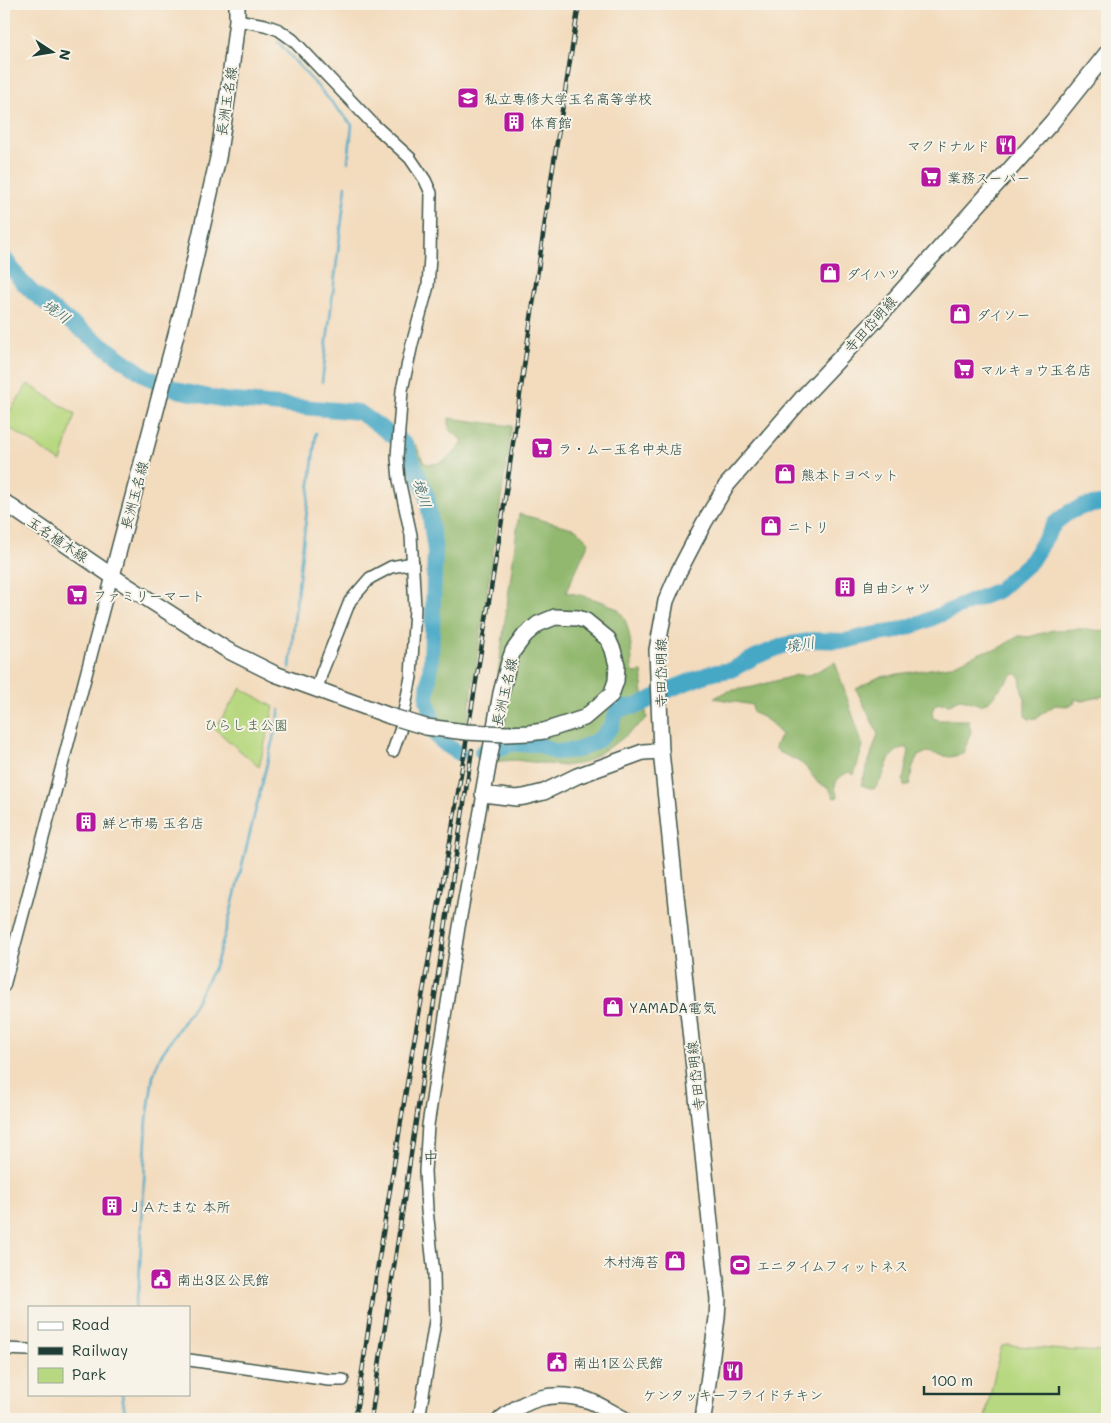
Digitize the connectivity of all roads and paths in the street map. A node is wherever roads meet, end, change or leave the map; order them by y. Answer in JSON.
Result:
{"nodes":[{"id":1,"x":237,"y":4,"type":"edge"},
{"id":2,"x":237,"y":20,"type":"junction"},
{"id":3,"x":1107,"y":53,"type":"edge"},
{"id":4,"x":4,"y":502,"type":"edge"},
{"id":5,"x":413,"y":563,"type":"junction"},
{"id":6,"x":112,"y":576,"type":"junction"},
{"id":7,"x":317,"y":689,"type":"junction"},
{"id":8,"x":394,"y":751,"type":"dead end"},
{"id":9,"x":661,"y":751,"type":"junction"},
{"id":10,"x":483,"y":794,"type":"junction"},
{"id":11,"x":4,"y":986,"type":"edge"},
{"id":12,"x":4,"y":1349,"type":"edge"},
{"id":13,"x":28,"y":1350,"type":"edge"},
{"id":14,"x":190,"y":1360,"type":"edge"},
{"id":15,"x":343,"y":1380,"type":"dead end"},
{"id":16,"x":419,"y":1419,"type":"edge"},
{"id":17,"x":501,"y":1419,"type":"edge"},
{"id":18,"x":624,"y":1419,"type":"edge"},
{"id":19,"x":703,"y":1419,"type":"edge"}],
"edges":[{"from":1,"to":2,"type":"main road","name":"長洲玉名線"},
{"from":2,"to":5,"type":"street"},
{"from":2,"to":6,"type":"main road","name":"長洲玉名線"},
{"from":3,"to":9,"type":"main road","name":"寺田岱明線"},
{"from":4,"to":6,"type":"main road","name":"玉名植木線"},
{"from":5,"to":7,"type":"street"},
{"from":5,"to":8,"type":"street"},
{"from":6,"to":7,"type":"main road","name":"長洲玉名線"},
{"from":6,"to":11,"type":"street"},
{"from":7,"to":10,"type":"main road","name":"長洲玉名線","bridge":true},
{"from":9,"to":10,"type":"main road"},
{"from":9,"to":19,"type":"main road","name":"寺田岱明線"},
{"from":10,"to":16,"type":"street"},
{"from":12,"to":13,"type":"street"},
{"from":14,"to":15,"type":"street"},
{"from":17,"to":18,"type":"main road"}]}
